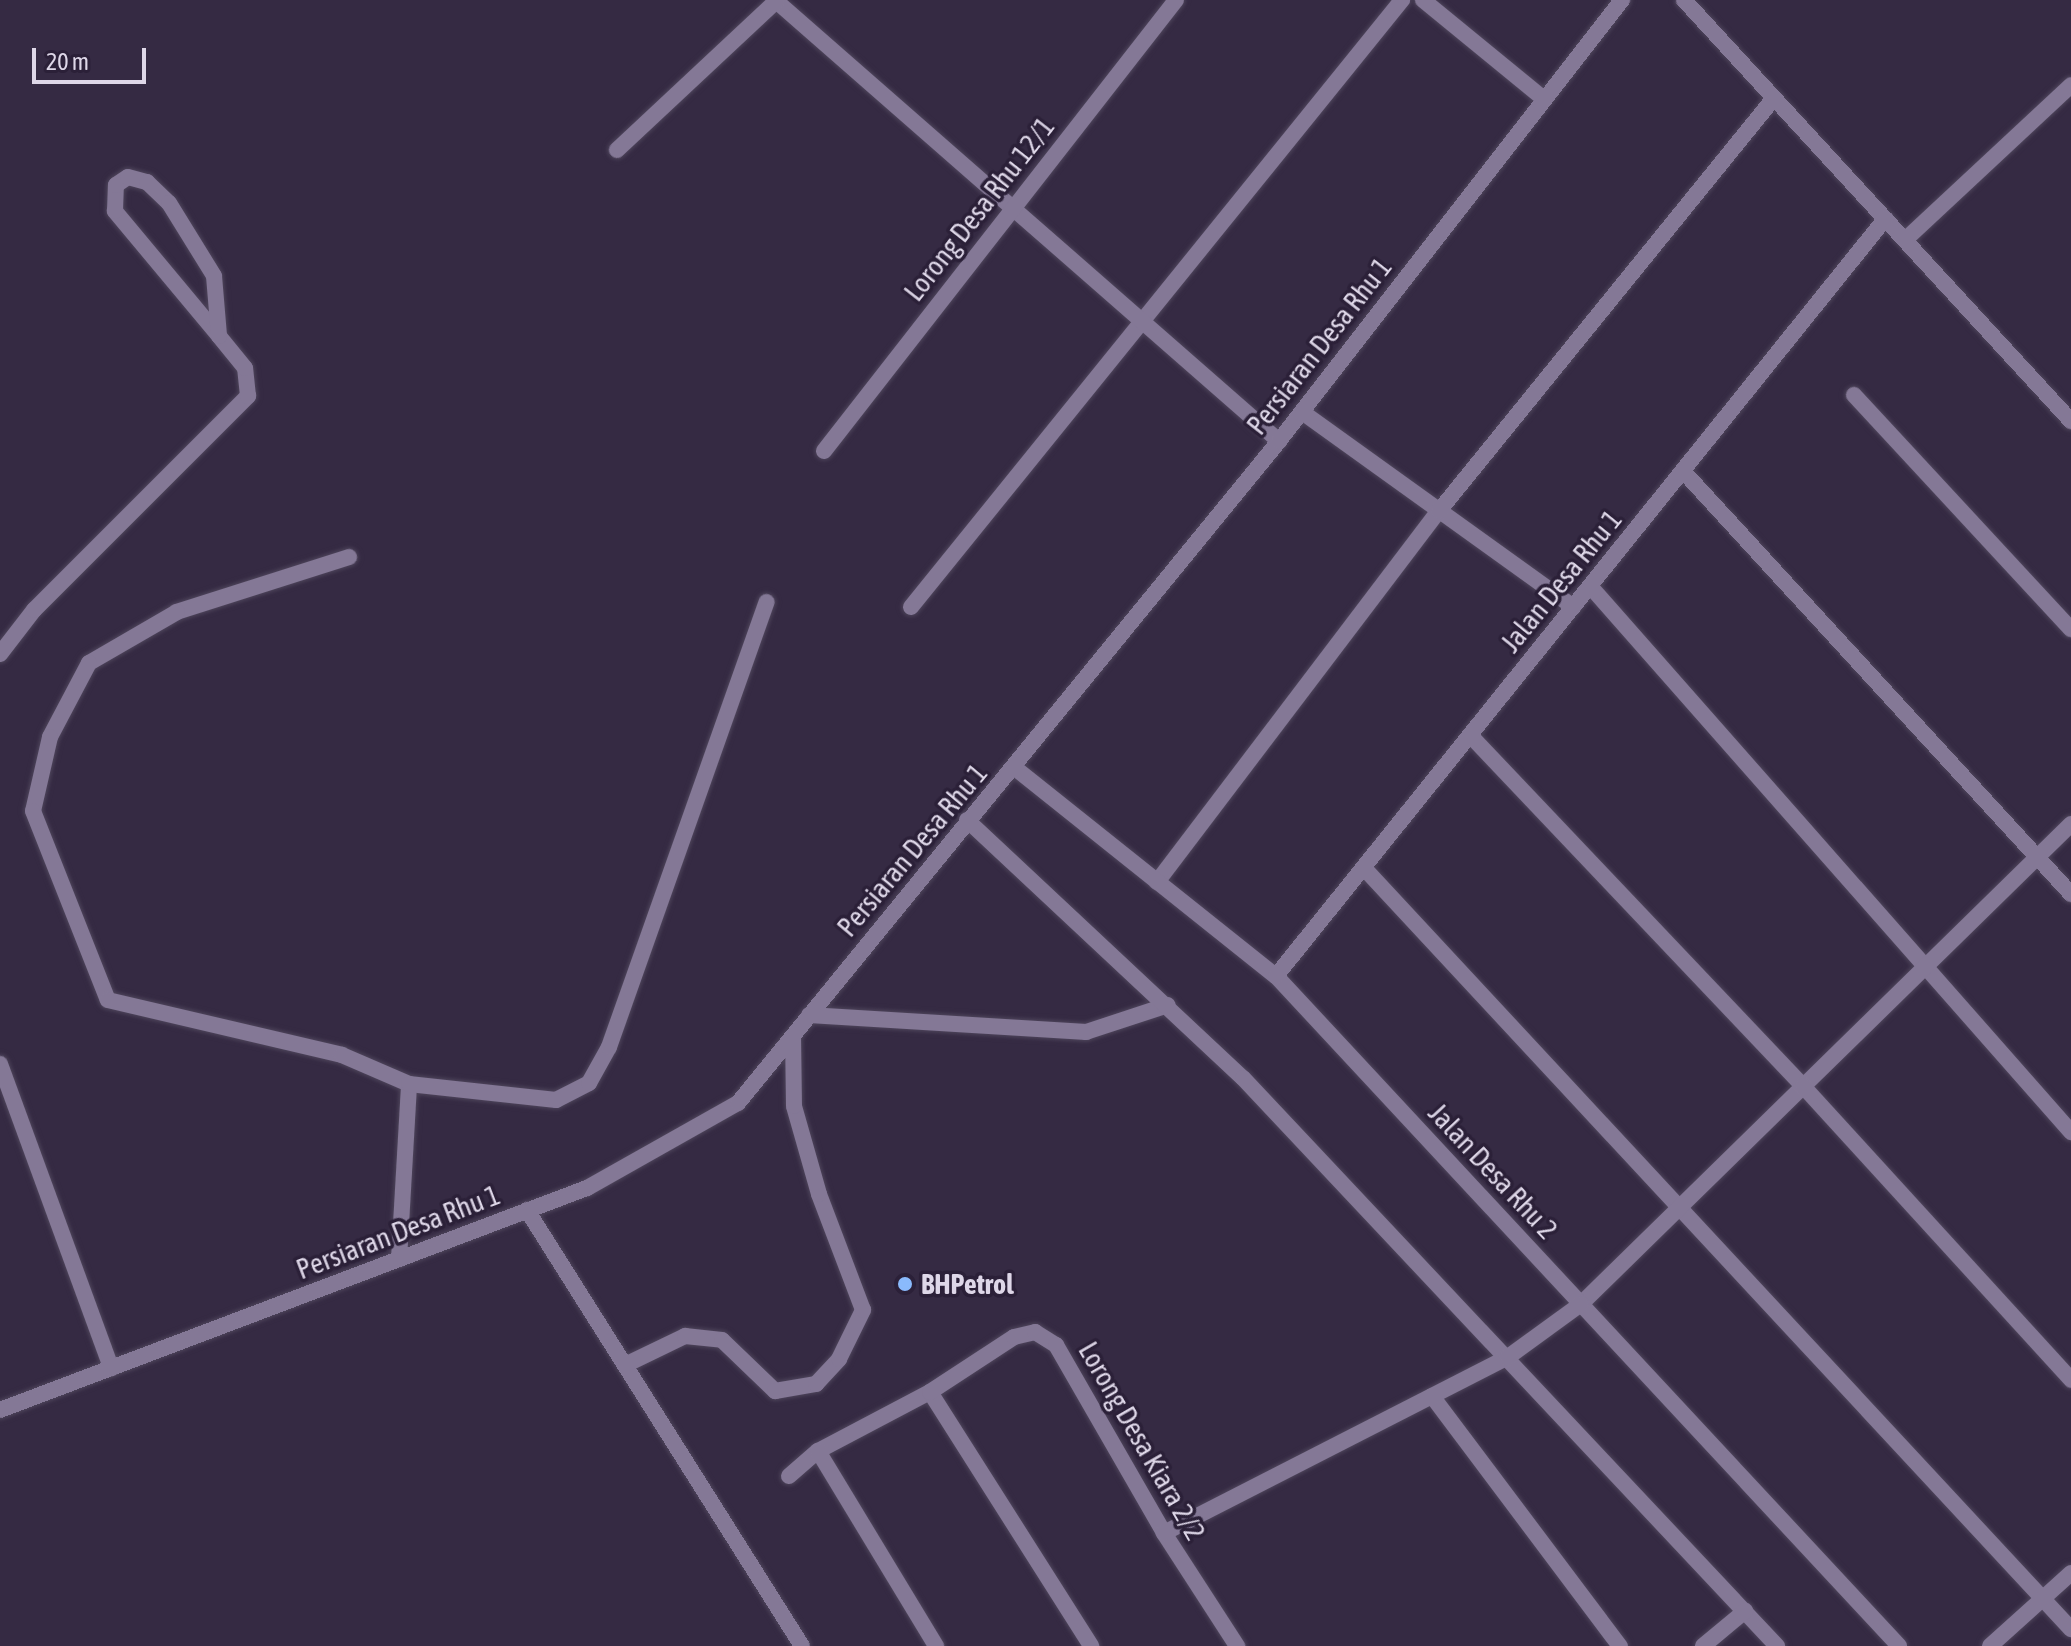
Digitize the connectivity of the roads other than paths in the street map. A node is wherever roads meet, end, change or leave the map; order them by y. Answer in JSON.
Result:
{"nodes":[{"id":1,"x":776,"y":0,"type":"edge"},
{"id":2,"x":1176,"y":0,"type":"edge"},
{"id":3,"x":1402,"y":0,"type":"edge"},
{"id":4,"x":1423,"y":0,"type":"edge"},
{"id":5,"x":1622,"y":0,"type":"edge"},
{"id":6,"x":1684,"y":0,"type":"edge"},
{"id":7,"x":2071,"y":85,"type":"edge"},
{"id":8,"x":1774,"y":98,"type":"junction"},
{"id":9,"x":1544,"y":99,"type":"junction"},
{"id":10,"x":617,"y":150,"type":"dead end"},
{"id":11,"x":1013,"y":208,"type":"junction"},
{"id":12,"x":1885,"y":219,"type":"junction"},
{"id":13,"x":1905,"y":240,"type":"junction"},
{"id":14,"x":1141,"y":320,"type":"junction"},
{"id":15,"x":219,"y":336,"type":"junction"},
{"id":16,"x":1854,"y":395,"type":"dead end"},
{"id":17,"x":1302,"y":412,"type":"junction"},
{"id":18,"x":2071,"y":421,"type":"edge"},
{"id":19,"x":1279,"y":441,"type":"junction"},
{"id":20,"x":824,"y":451,"type":"dead end"},
{"id":21,"x":1683,"y":471,"type":"junction"},
{"id":22,"x":1439,"y":511,"type":"junction"},
{"id":23,"x":349,"y":557,"type":"dead end"},
{"id":24,"x":1590,"y":586,"type":"junction"},
{"id":25,"x":767,"y":602,"type":"dead end"},
{"id":26,"x":911,"y":607,"type":"dead end"},
{"id":27,"x":1573,"y":607,"type":"junction"},
{"id":28,"x":2071,"y":629,"type":"edge"},
{"id":29,"x":0,"y":654,"type":"edge"},
{"id":30,"x":1470,"y":735,"type":"junction"},
{"id":31,"x":1015,"y":768,"type":"junction"},
{"id":32,"x":967,"y":820,"type":"junction"},
{"id":33,"x":2071,"y":824,"type":"edge"},
{"id":34,"x":2037,"y":857,"type":"junction"},
{"id":35,"x":1364,"y":868,"type":"junction"},
{"id":36,"x":1157,"y":882,"type":"junction"},
{"id":37,"x":2071,"y":894,"type":"edge"},
{"id":38,"x":1926,"y":967,"type":"junction"},
{"id":39,"x":1276,"y":976,"type":"junction"},
{"id":40,"x":1168,"y":1005,"type":"junction"},
{"id":41,"x":809,"y":1015,"type":"junction"},
{"id":42,"x":793,"y":1036,"type":"junction"},
{"id":43,"x":0,"y":1064,"type":"edge"},
{"id":44,"x":409,"y":1084,"type":"junction"},
{"id":45,"x":1803,"y":1086,"type":"junction"},
{"id":46,"x":2071,"y":1132,"type":"edge"},
{"id":47,"x":1679,"y":1207,"type":"junction"},
{"id":48,"x":527,"y":1210,"type":"junction"},
{"id":49,"x":399,"y":1259,"type":"junction"},
{"id":50,"x":1581,"y":1304,"type":"junction"},
{"id":51,"x":1508,"y":1357,"type":"junction"},
{"id":52,"x":625,"y":1365,"type":"junction"},
{"id":53,"x":111,"y":1368,"type":"junction"},
{"id":54,"x":2071,"y":1380,"type":"edge"},
{"id":55,"x":930,"y":1392,"type":"junction"},
{"id":56,"x":1432,"y":1396,"type":"junction"},
{"id":57,"x":0,"y":1410,"type":"edge"},
{"id":58,"x":818,"y":1451,"type":"junction"},
{"id":59,"x":789,"y":1476,"type":"dead end"},
{"id":60,"x":1164,"y":1533,"type":"junction"},
{"id":61,"x":2071,"y":1573,"type":"edge"},
{"id":62,"x":2043,"y":1599,"type":"junction"},
{"id":63,"x":1745,"y":1611,"type":"junction"},
{"id":64,"x":2071,"y":1629,"type":"edge"},
{"id":65,"x":802,"y":1646,"type":"edge"},
{"id":66,"x":936,"y":1646,"type":"edge"},
{"id":67,"x":1091,"y":1646,"type":"edge"},
{"id":68,"x":1237,"y":1646,"type":"edge"},
{"id":69,"x":1620,"y":1646,"type":"edge"},
{"id":70,"x":1703,"y":1646,"type":"edge"},
{"id":71,"x":1777,"y":1646,"type":"edge"},
{"id":72,"x":1899,"y":1646,"type":"edge"},
{"id":73,"x":1990,"y":1646,"type":"edge"}],
"edges":[{"from":1,"to":10,"type":"street"},
{"from":1,"to":11,"type":"street"},
{"from":2,"to":11,"type":"street","name":"Lorong Desa Rhu 12/1"},
{"from":3,"to":14,"type":"street"},
{"from":4,"to":9,"type":"street"},
{"from":5,"to":9,"type":"street","name":"Persiaran Desa Rhu 1"},
{"from":6,"to":8,"type":"street"},
{"from":7,"to":13,"type":"street"},
{"from":8,"to":12,"type":"street"},
{"from":8,"to":22,"type":"street"},
{"from":9,"to":17,"type":"street","name":"Persiaran Desa Rhu 1"},
{"from":11,"to":14,"type":"street"},
{"from":11,"to":20,"type":"street","name":"Lorong Desa Rhu 12/1"},
{"from":12,"to":13,"type":"street"},
{"from":12,"to":21,"type":"street","name":"Jalan Desa Rhu 1"},
{"from":13,"to":18,"type":"street"},
{"from":14,"to":19,"type":"street"},
{"from":14,"to":26,"type":"street"},
{"from":15,"to":15,"type":"street"},
{"from":15,"to":29,"type":"street"},
{"from":16,"to":28,"type":"street"},
{"from":17,"to":19,"type":"street","name":"Persiaran Desa Rhu 1"},
{"from":17,"to":22,"type":"street"},
{"from":19,"to":31,"type":"street","name":"Persiaran Desa Rhu 1"},
{"from":21,"to":24,"type":"street","name":"Jalan Desa Rhu 1"},
{"from":21,"to":34,"type":"street"},
{"from":22,"to":27,"type":"street"},
{"from":22,"to":36,"type":"street"},
{"from":23,"to":44,"type":"street"},
{"from":24,"to":27,"type":"street","name":"Jalan Desa Rhu 1"},
{"from":24,"to":38,"type":"street"},
{"from":25,"to":44,"type":"street"},
{"from":27,"to":30,"type":"street","name":"Jalan Desa Rhu 1"},
{"from":30,"to":35,"type":"street","name":"Jalan Desa Rhu 1"},
{"from":30,"to":45,"type":"street"},
{"from":31,"to":32,"type":"street","name":"Persiaran Desa Rhu 1"},
{"from":31,"to":36,"type":"street","name":"Jalan Desa Rhu 2"},
{"from":32,"to":40,"type":"street"},
{"from":32,"to":41,"type":"street","name":"Persiaran Desa Rhu 1"},
{"from":33,"to":34,"type":"street"},
{"from":34,"to":37,"type":"street"},
{"from":34,"to":38,"type":"street"},
{"from":35,"to":39,"type":"street","name":"Jalan Desa Rhu 1"},
{"from":35,"to":47,"type":"street"},
{"from":36,"to":39,"type":"street","name":"Jalan Desa Rhu 2"},
{"from":38,"to":45,"type":"street"},
{"from":38,"to":46,"type":"street"},
{"from":39,"to":50,"type":"street","name":"Jalan Desa Rhu 2"},
{"from":40,"to":41,"type":"street"},
{"from":40,"to":51,"type":"street"},
{"from":41,"to":42,"type":"street","name":"Persiaran Desa Rhu 1"},
{"from":42,"to":48,"type":"street","name":"Persiaran Desa Rhu 1"},
{"from":42,"to":52,"type":"street"},
{"from":43,"to":53,"type":"street"},
{"from":44,"to":49,"type":"street"},
{"from":45,"to":47,"type":"street"},
{"from":45,"to":54,"type":"street"},
{"from":47,"to":50,"type":"street"},
{"from":47,"to":62,"type":"street"},
{"from":48,"to":49,"type":"street","name":"Persiaran Desa Rhu 1"},
{"from":48,"to":52,"type":"street"},
{"from":49,"to":53,"type":"street","name":"Persiaran Desa Rhu 1"},
{"from":50,"to":51,"type":"street"},
{"from":50,"to":72,"type":"street","name":"Jalan Desa Rhu 2"},
{"from":51,"to":56,"type":"street"},
{"from":51,"to":63,"type":"street"},
{"from":52,"to":65,"type":"street"},
{"from":53,"to":57,"type":"street","name":"Persiaran Desa Rhu 1"},
{"from":55,"to":58,"type":"street","name":"Lorong Desa Kiara 2/2"},
{"from":55,"to":60,"type":"street","name":"Lorong Desa Kiara 2/2"},
{"from":55,"to":67,"type":"street"},
{"from":56,"to":60,"type":"street"},
{"from":56,"to":69,"type":"street"},
{"from":58,"to":59,"type":"street","name":"Lorong Desa Kiara 2/2"},
{"from":58,"to":66,"type":"street"},
{"from":60,"to":68,"type":"street","name":"Lorong Desa Kiara 2/2"},
{"from":61,"to":62,"type":"street"},
{"from":62,"to":64,"type":"street"},
{"from":62,"to":73,"type":"street"},
{"from":63,"to":70,"type":"street"},
{"from":63,"to":71,"type":"street"}]}
